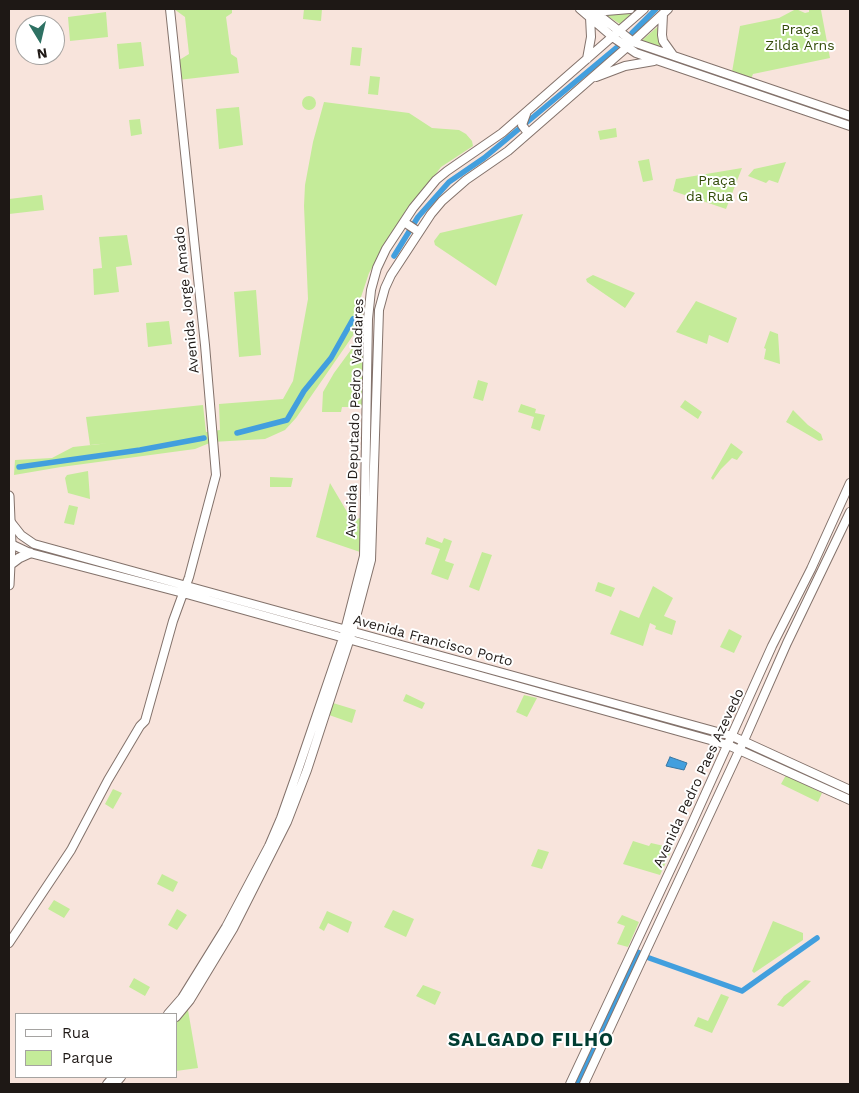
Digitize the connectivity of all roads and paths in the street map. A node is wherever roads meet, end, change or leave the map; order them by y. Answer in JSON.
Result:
{"nodes":[{"id":1,"x":170,"y":9,"type":"edge"},
{"id":2,"x":580,"y":9,"type":"edge"},
{"id":3,"x":630,"y":9,"type":"edge"},
{"id":4,"x":644,"y":9,"type":"edge"},
{"id":5,"x":665,"y":11,"type":"edge"},
{"id":6,"x":592,"y":12,"type":"edge"},
{"id":7,"x":618,"y":31,"type":"junction"},
{"id":8,"x":611,"y":37,"type":"junction"},
{"id":9,"x":633,"y":42,"type":"junction"},
{"id":10,"x":626,"y":48,"type":"junction"},
{"id":11,"x":675,"y":57,"type":"junction"},
{"id":12,"x":587,"y":59,"type":"junction"},
{"id":13,"x":656,"y":61,"type":"junction"},
{"id":14,"x":589,"y":80,"type":"junction"},
{"id":15,"x":527,"y":112,"type":"junction"},
{"id":16,"x":850,"y":116,"type":"edge"},
{"id":17,"x":850,"y":126,"type":"edge"},
{"id":18,"x":526,"y":132,"type":"junction"},
{"id":19,"x":406,"y":223,"type":"junction"},
{"id":20,"x":418,"y":231,"type":"junction"},
{"id":21,"x":366,"y":389,"type":"junction"},
{"id":22,"x":377,"y":390,"type":"junction"},
{"id":23,"x":365,"y":424,"type":"junction"},
{"id":24,"x":376,"y":426,"type":"junction"},
{"id":25,"x":850,"y":483,"type":"edge"},
{"id":26,"x":9,"y":496,"type":"edge"},
{"id":27,"x":850,"y":512,"type":"edge"},
{"id":28,"x":10,"y":521,"type":"junction"},
{"id":29,"x":10,"y":542,"type":"edge"},
{"id":30,"x":30,"y":553,"type":"junction"},
{"id":31,"x":11,"y":564,"type":"junction"},
{"id":32,"x":811,"y":569,"type":"junction"},
{"id":33,"x":820,"y":575,"type":"junction"},
{"id":34,"x":185,"y":585,"type":"junction"},
{"id":35,"x":9,"y":586,"type":"edge"},
{"id":36,"x":180,"y":593,"type":"junction"},
{"id":37,"x":348,"y":631,"type":"junction"},
{"id":38,"x":778,"y":635,"type":"junction"},
{"id":39,"x":346,"y":639,"type":"junction"},
{"id":40,"x":787,"y":643,"type":"junction"},
{"id":41,"x":732,"y":736,"type":"junction"},
{"id":42,"x":743,"y":741,"type":"junction"},
{"id":43,"x":728,"y":745,"type":"junction"},
{"id":44,"x":739,"y":750,"type":"junction"},
{"id":45,"x":850,"y":790,"type":"edge"},
{"id":46,"x":850,"y":800,"type":"edge"},
{"id":47,"x":230,"y":928,"type":"junction"},
{"id":48,"x":9,"y":944,"type":"edge"},
{"id":49,"x":169,"y":1013,"type":"edge"},
{"id":50,"x":178,"y":1015,"type":"edge"},
{"id":51,"x":570,"y":1084,"type":"edge"},
{"id":52,"x":584,"y":1084,"type":"edge"}],
"edges":[{"from":1,"to":34,"type":"main road","name":"Avenida Jorge Amado"},
{"from":2,"to":6,"type":"main road"},
{"from":3,"to":6,"type":"main road"},
{"from":4,"to":7,"type":"main road","name":"Avenida Deputado Pedro Valadares"},
{"from":5,"to":9,"type":"main road","name":"Avenida Deputado Pedro Valadares"},
{"from":5,"to":11,"type":"main road"},
{"from":6,"to":7,"type":"main road"},
{"from":6,"to":8,"type":"main road"},
{"from":6,"to":12,"type":"main road"},
{"from":7,"to":8,"type":"main road","name":"Avenida Deputado Pedro Valadares"},
{"from":7,"to":9,"type":"main road"},
{"from":8,"to":10,"type":"main road"},
{"from":8,"to":12,"type":"main road","name":"Avenida Deputado Pedro Valadares"},
{"from":9,"to":10,"type":"main road","name":"Avenida Deputado Pedro Valadares"},
{"from":9,"to":11,"type":"main road"},
{"from":10,"to":13,"type":"main road"},
{"from":10,"to":14,"type":"main road","name":"Avenida Deputado Pedro Valadares"},
{"from":11,"to":16,"type":"main road"},
{"from":12,"to":15,"type":"main road","name":"Avenida Deputado Pedro Valadares"},
{"from":13,"to":14,"type":"main road"},
{"from":13,"to":17,"type":"main road"},
{"from":14,"to":18,"type":"main road","name":"Avenida Deputado Pedro Valadares"},
{"from":15,"to":18,"type":"main road"},
{"from":15,"to":19,"type":"main road","name":"Avenida Deputado Pedro Valadares"},
{"from":18,"to":20,"type":"main road","name":"Avenida Deputado Pedro Valadares"},
{"from":19,"to":20,"type":"main road"},
{"from":19,"to":21,"type":"main road","name":"Avenida Deputado Pedro Valadares"},
{"from":20,"to":22,"type":"main road","name":"Avenida Deputado Pedro Valadares"},
{"from":21,"to":22,"type":"main road"},
{"from":21,"to":23,"type":"main road","name":"Avenida Deputado Pedro Valadares"},
{"from":22,"to":24,"type":"main road","name":"Avenida Deputado Pedro Valadares"},
{"from":23,"to":24,"type":"main road"},
{"from":23,"to":37,"type":"main road","name":"Avenida Deputado Pedro Valadares"},
{"from":24,"to":37,"type":"main road","name":"Avenida Deputado Pedro Valadares"},
{"from":25,"to":32,"type":"main road","name":"Avenida Pedro Paes Azevedo"},
{"from":26,"to":28,"type":"main road"},
{"from":27,"to":33,"type":"main road","name":"Avenida Pedro Paes Azevedo"},
{"from":28,"to":29,"type":"main road"},
{"from":28,"to":34,"type":"main road","name":"Avenida Francisco Porto"},
{"from":29,"to":30,"type":"main road","name":"Avenida Francisco Porto"},
{"from":29,"to":31,"type":"main road"},
{"from":30,"to":31,"type":"main road"},
{"from":30,"to":36,"type":"main road","name":"Avenida Francisco Porto"},
{"from":31,"to":35,"type":"main road"},
{"from":32,"to":33,"type":"main road"},
{"from":32,"to":38,"type":"main road","name":"Avenida Pedro Paes Azevedo"},
{"from":33,"to":40,"type":"main road","name":"Avenida Pedro Paes Azevedo"},
{"from":34,"to":36,"type":"main road","name":"Avenida Jorge Amado"},
{"from":34,"to":37,"type":"main road","name":"Avenida Francisco Porto"},
{"from":36,"to":39,"type":"main road","name":"Avenida Francisco Porto"},
{"from":36,"to":48,"type":"main road","name":"Avenida Jorge Amado"},
{"from":37,"to":39,"type":"main road"},
{"from":37,"to":41,"type":"main road","name":"Avenida Francisco Porto"},
{"from":38,"to":40,"type":"main road"},
{"from":38,"to":41,"type":"main road","name":"Avenida Pedro Paes Azevedo"},
{"from":39,"to":43,"type":"main road","name":"Avenida Francisco Porto"},
{"from":39,"to":47,"type":"main road"},
{"from":40,"to":42,"type":"main road","name":"Avenida Pedro Paes Azevedo"},
{"from":41,"to":42,"type":"main road","name":"Avenida Francisco Porto"},
{"from":41,"to":43,"type":"main road","name":"Avenida Pedro Paes Azevedo"},
{"from":42,"to":44,"type":"main road","name":"Avenida Pedro Paes Azevedo"},
{"from":42,"to":45,"type":"main road","name":"Avenida Francisco Porto"},
{"from":43,"to":44,"type":"main road","name":"Avenida Francisco Porto"},
{"from":43,"to":51,"type":"main road","name":"Avenida Pedro Paes Azevedo"},
{"from":44,"to":46,"type":"main road","name":"Avenida Francisco Porto"},
{"from":44,"to":52,"type":"main road","name":"Avenida Pedro Paes Azevedo"},
{"from":47,"to":49,"type":"main road"},
{"from":47,"to":50,"type":"main road"}]}
